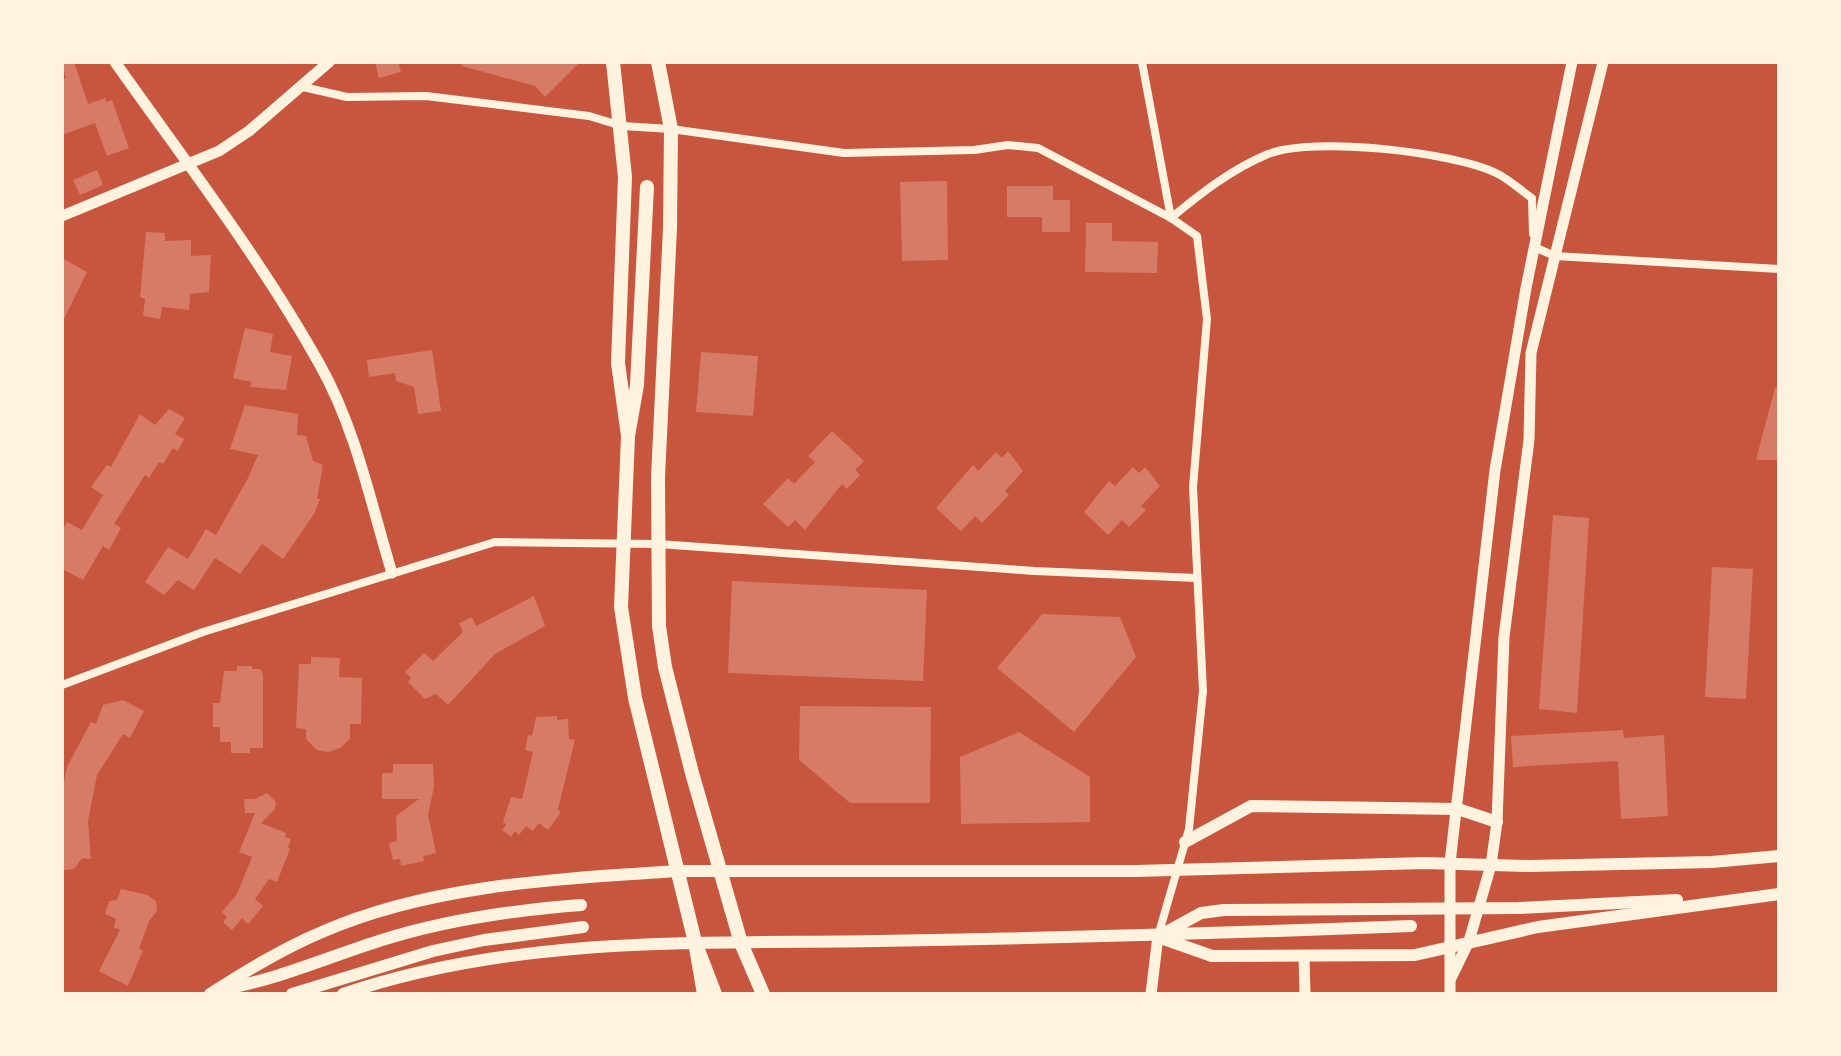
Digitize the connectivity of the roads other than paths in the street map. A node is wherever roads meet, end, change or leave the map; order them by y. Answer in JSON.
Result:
{"nodes":[{"id":1,"x":115,"y":62,"type":"edge"},
{"id":2,"x":329,"y":62,"type":"edge"},
{"id":3,"x":613,"y":62,"type":"edge"},
{"id":4,"x":658,"y":62,"type":"edge"},
{"id":5,"x":1142,"y":62,"type":"edge"},
{"id":6,"x":1572,"y":62,"type":"edge"},
{"id":7,"x":1603,"y":62,"type":"edge"},
{"id":8,"x":303,"y":87,"type":"junction"},
{"id":9,"x":622,"y":126,"type":"junction"},
{"id":10,"x":671,"y":129,"type":"junction"},
{"id":11,"x":189,"y":164,"type":"junction"},
{"id":12,"x":647,"y":187,"type":"dead end"},
{"id":13,"x":62,"y":216,"type":"edge"},
{"id":14,"x":1171,"y":218,"type":"junction"},
{"id":15,"x":1534,"y":250,"type":"junction"},
{"id":16,"x":1555,"y":256,"type":"junction"},
{"id":17,"x":1779,"y":269,"type":"edge"},
{"id":18,"x":628,"y":436,"type":"junction"},
{"id":19,"x":658,"y":544,"type":"junction"},
{"id":20,"x":622,"y":545,"type":"junction"},
{"id":21,"x":392,"y":573,"type":"junction"},
{"id":22,"x":1197,"y":578,"type":"junction"},
{"id":23,"x":62,"y":685,"type":"edge"},
{"id":24,"x":1458,"y":809,"type":"junction"},
{"id":25,"x":1497,"y":822,"type":"junction"},
{"id":26,"x":1185,"y":842,"type":"junction"},
{"id":27,"x":1779,"y":856,"type":"edge"},
{"id":28,"x":1450,"y":863,"type":"junction"},
{"id":29,"x":1491,"y":865,"type":"junction"},
{"id":30,"x":1177,"y":869,"type":"junction"},
{"id":31,"x":722,"y":870,"type":"junction"},
{"id":32,"x":678,"y":871,"type":"junction"},
{"id":33,"x":1779,"y":894,"type":"edge"},
{"id":34,"x":1722,"y":899,"type":"junction"},
{"id":35,"x":581,"y":905,"type":"dead end"},
{"id":36,"x":1479,"y":907,"type":"junction"},
{"id":37,"x":1448,"y":908,"type":"junction"},
{"id":38,"x":1411,"y":926,"type":"dead end"},
{"id":39,"x":583,"y":927,"type":"dead end"},
{"id":40,"x":1158,"y":936,"type":"junction"},
{"id":41,"x":1469,"y":941,"type":"junction"},
{"id":42,"x":695,"y":942,"type":"junction"},
{"id":43,"x":741,"y":943,"type":"junction"},
{"id":44,"x":1449,"y":949,"type":"junction"},
{"id":45,"x":1304,"y":956,"type":"junction"},
{"id":46,"x":1451,"y":979,"type":"junction"},
{"id":47,"x":212,"y":992,"type":"edge"},
{"id":48,"x":292,"y":994,"type":"edge"},
{"id":49,"x":343,"y":994,"type":"edge"},
{"id":50,"x":704,"y":994,"type":"edge"},
{"id":51,"x":715,"y":994,"type":"edge"},
{"id":52,"x":763,"y":994,"type":"edge"},
{"id":53,"x":1151,"y":994,"type":"edge"},
{"id":54,"x":1305,"y":994,"type":"edge"},
{"id":55,"x":1450,"y":994,"type":"edge"}],
"edges":[{"from":1,"to":11,"type":"street"},
{"from":2,"to":8,"type":"street"},
{"from":3,"to":9,"type":"main road"},
{"from":4,"to":10,"type":"main road"},
{"from":5,"to":14,"type":"street"},
{"from":6,"to":15,"type":"street"},
{"from":7,"to":16,"type":"street"},
{"from":8,"to":9,"type":"street"},
{"from":8,"to":11,"type":"street"},
{"from":9,"to":10,"type":"street"},
{"from":9,"to":18,"type":"main road"},
{"from":10,"to":14,"type":"street"},
{"from":10,"to":19,"type":"main road"},
{"from":11,"to":13,"type":"street"},
{"from":11,"to":21,"type":"street"},
{"from":12,"to":18,"type":"main road"},
{"from":14,"to":15,"type":"street"},
{"from":14,"to":22,"type":"street"},
{"from":15,"to":16,"type":"street"},
{"from":15,"to":24,"type":"street"},
{"from":16,"to":17,"type":"street"},
{"from":16,"to":25,"type":"street"},
{"from":18,"to":20,"type":"main road"},
{"from":19,"to":20,"type":"street"},
{"from":19,"to":22,"type":"street"},
{"from":19,"to":31,"type":"main road"},
{"from":20,"to":21,"type":"street"},
{"from":20,"to":32,"type":"main road"},
{"from":21,"to":23,"type":"street"},
{"from":22,"to":26,"type":"street"},
{"from":24,"to":25,"type":"main road"},
{"from":24,"to":26,"type":"main road"},
{"from":24,"to":28,"type":"street"},
{"from":25,"to":29,"type":"street"},
{"from":26,"to":30,"type":"street"},
{"from":27,"to":29,"type":"main road"},
{"from":28,"to":29,"type":"main road"},
{"from":28,"to":30,"type":"main road"},
{"from":28,"to":37,"type":"street"},
{"from":29,"to":36,"type":"street"},
{"from":30,"to":31,"type":"main road"},
{"from":30,"to":40,"type":"street"},
{"from":31,"to":32,"type":"main road"},
{"from":31,"to":43,"type":"main road"},
{"from":32,"to":42,"type":"main road"},
{"from":32,"to":47,"type":"main road"},
{"from":33,"to":34,"type":"main road"},
{"from":34,"to":36,"type":"main road"},
{"from":34,"to":41,"type":"main road"},
{"from":35,"to":47,"type":"main road"},
{"from":36,"to":37,"type":"main road"},
{"from":36,"to":41,"type":"street"},
{"from":37,"to":40,"type":"main road"},
{"from":37,"to":44,"type":"street"},
{"from":38,"to":40,"type":"main road"},
{"from":39,"to":48,"type":"main road"},
{"from":40,"to":43,"type":"main road"},
{"from":40,"to":45,"type":"main road"},
{"from":40,"to":53,"type":"street"},
{"from":41,"to":44,"type":"main road"},
{"from":41,"to":46,"type":"street"},
{"from":42,"to":43,"type":"main road"},
{"from":42,"to":49,"type":"main road"},
{"from":42,"to":50,"type":"main road"},
{"from":42,"to":51,"type":"main road"},
{"from":43,"to":52,"type":"main road"},
{"from":44,"to":45,"type":"main road"},
{"from":44,"to":46,"type":"street"},
{"from":45,"to":54,"type":"street"},
{"from":46,"to":55,"type":"street"}]}
